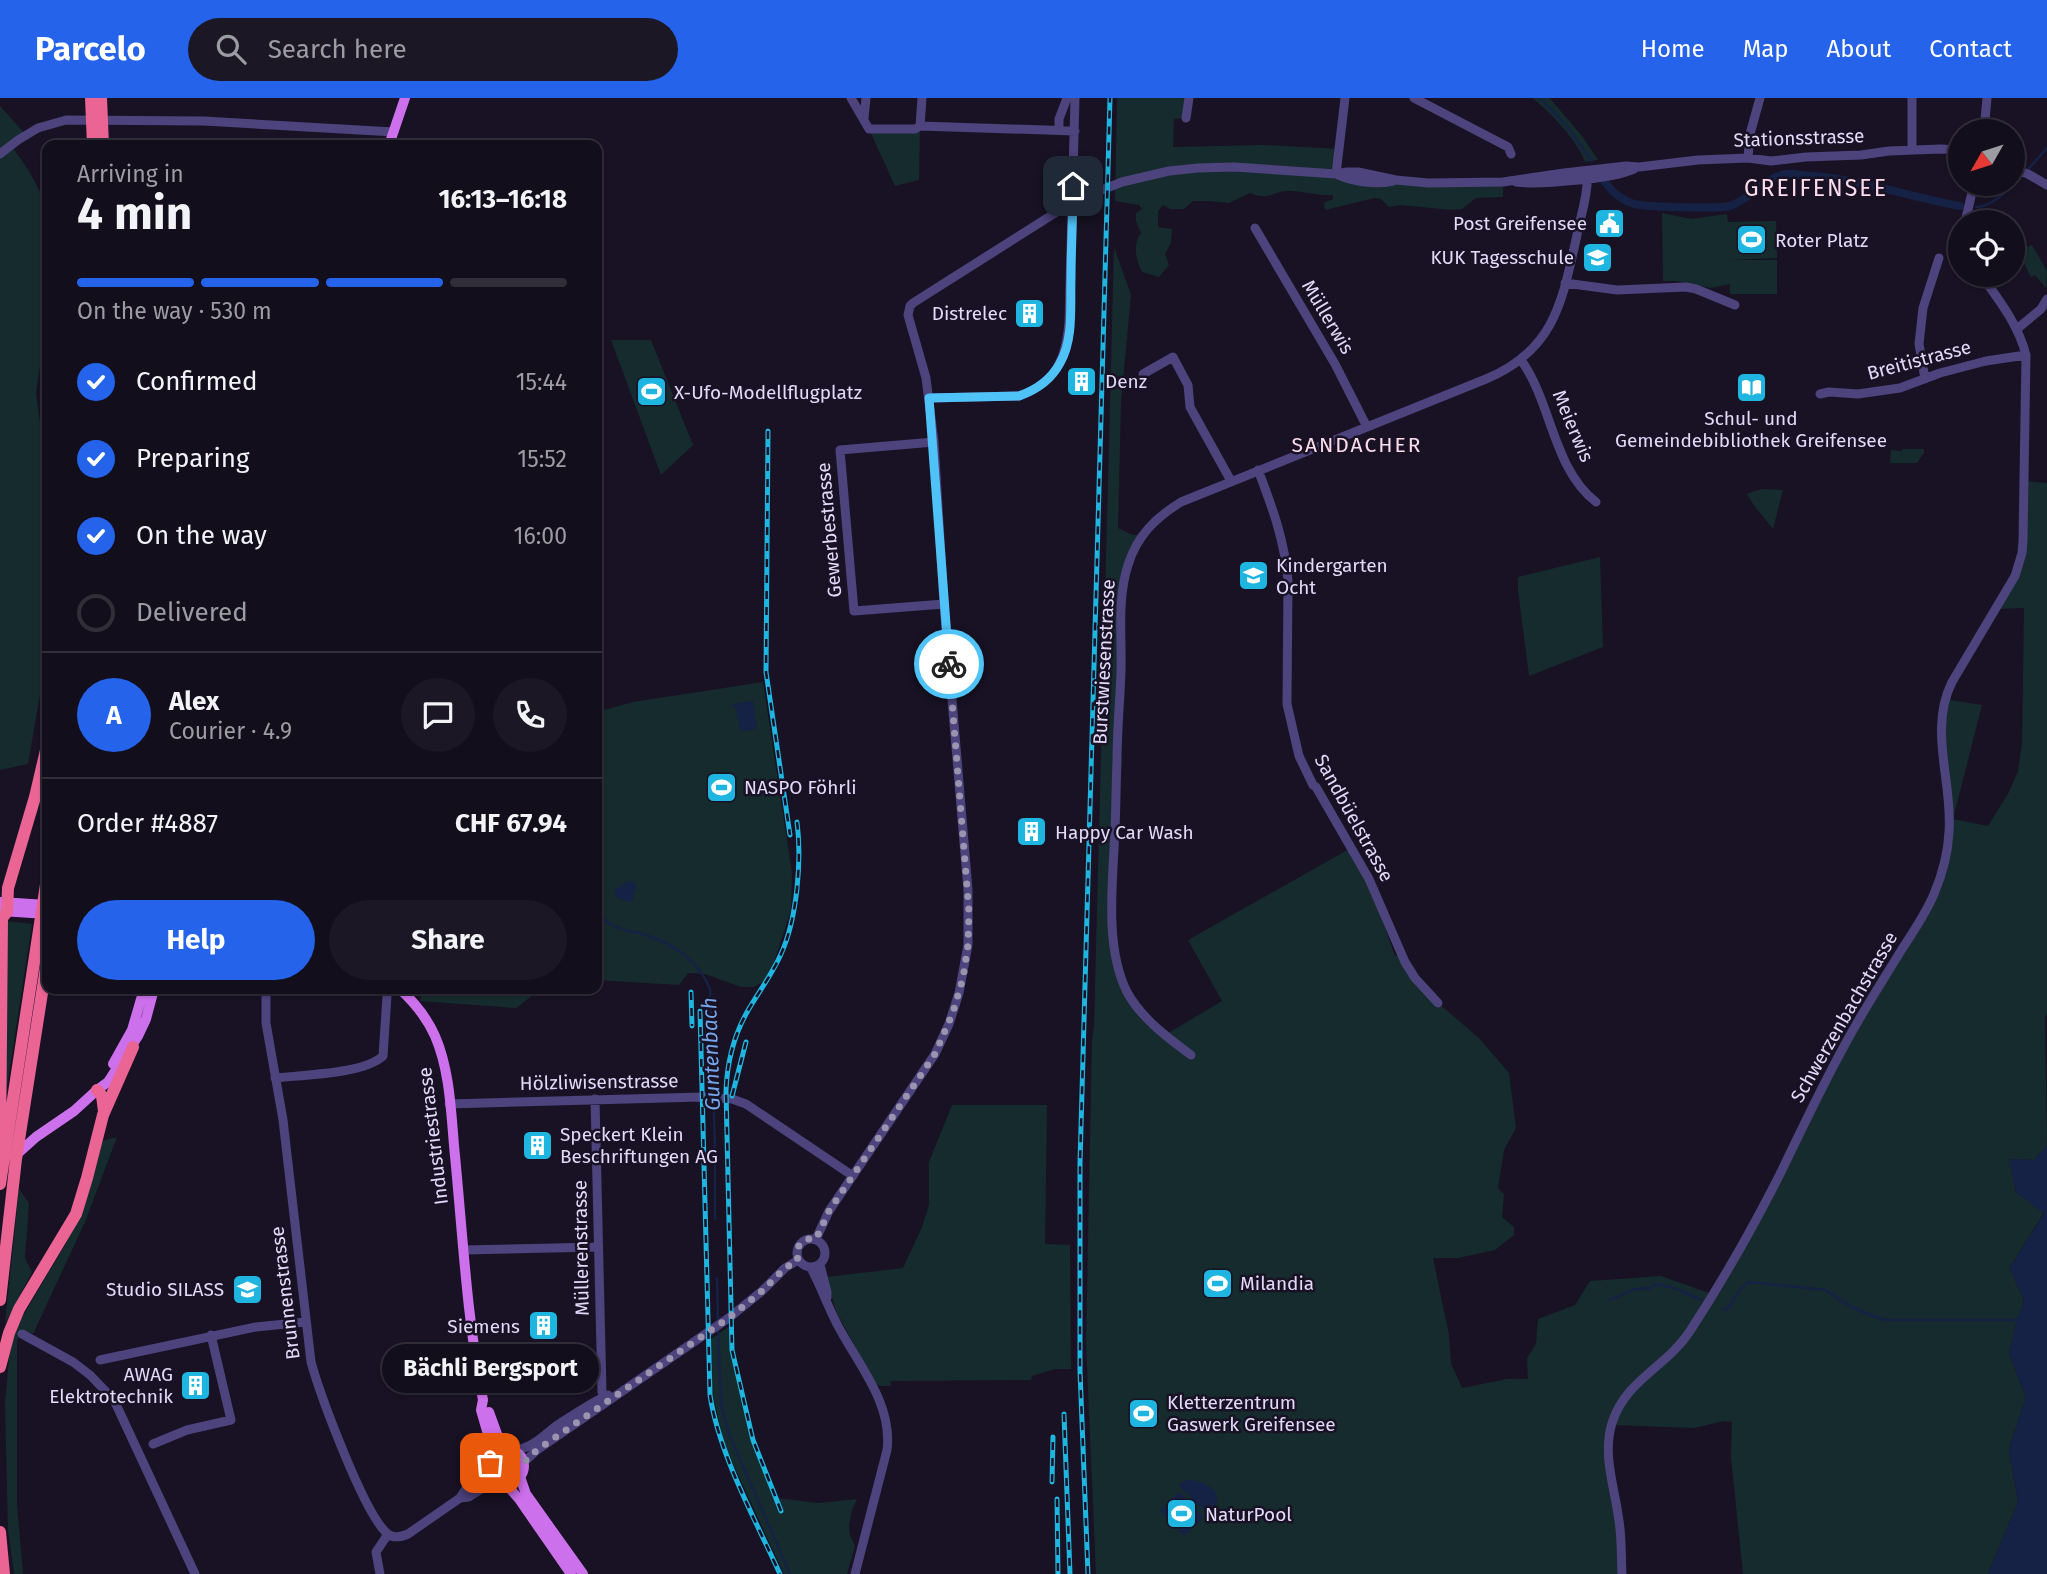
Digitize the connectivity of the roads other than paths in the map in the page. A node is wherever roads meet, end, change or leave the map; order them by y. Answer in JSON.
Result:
{"nodes":[{"id":1,"x":91,"y":98,"type":"edge"},
{"id":2,"x":101,"y":98,"type":"edge"},
{"id":3,"x":405,"y":98,"type":"edge"},
{"id":4,"x":851,"y":98,"type":"edge"},
{"id":5,"x":866,"y":98,"type":"edge"},
{"id":6,"x":922,"y":98,"type":"edge"},
{"id":7,"x":1067,"y":98,"type":"edge"},
{"id":8,"x":1075,"y":98,"type":"edge"},
{"id":9,"x":1189,"y":98,"type":"edge"},
{"id":10,"x":1345,"y":98,"type":"edge"},
{"id":11,"x":1414,"y":98,"type":"edge"},
{"id":12,"x":1760,"y":98,"type":"edge"},
{"id":13,"x":1912,"y":98,"type":"edge"},
{"id":14,"x":1987,"y":98,"type":"edge"},
{"id":15,"x":864,"y":118,"type":"junction"},
{"id":16,"x":1186,"y":118,"type":"dead end"},
{"id":17,"x":1985,"y":119,"type":"edge"},
{"id":18,"x":920,"y":126,"type":"junction"},
{"id":19,"x":1059,"y":130,"type":"junction"},
{"id":20,"x":1074,"y":131,"type":"junction"},
{"id":21,"x":394,"y":132,"type":"junction"},
{"id":22,"x":93,"y":140,"type":"edge"},
{"id":23,"x":103,"y":140,"type":"edge"},
{"id":24,"x":391,"y":140,"type":"edge"},
{"id":25,"x":1912,"y":150,"type":"junction"},
{"id":26,"x":1948,"y":150,"type":"edge"},
{"id":27,"x":0,"y":154,"type":"edge"},
{"id":28,"x":1511,"y":154,"type":"dead end"},
{"id":29,"x":1748,"y":158,"type":"junction"},
{"id":30,"x":1336,"y":174,"type":"junction"},
{"id":31,"x":1594,"y":174,"type":"junction"},
{"id":32,"x":2025,"y":174,"type":"edge"},
{"id":33,"x":2047,"y":185,"type":"edge"},
{"id":34,"x":1255,"y":228,"type":"dead end"},
{"id":35,"x":1939,"y":258,"type":"dead end"},
{"id":36,"x":1566,"y":283,"type":"junction"},
{"id":37,"x":1989,"y":287,"type":"edge"},
{"id":38,"x":2047,"y":299,"type":"edge"},
{"id":39,"x":1735,"y":305,"type":"dead end"},
{"id":40,"x":2017,"y":329,"type":"junction"},
{"id":41,"x":2026,"y":355,"type":"junction"},
{"id":42,"x":1521,"y":360,"type":"junction"},
{"id":43,"x":1143,"y":374,"type":"dead end"},
{"id":44,"x":1925,"y":379,"type":"junction"},
{"id":45,"x":1820,"y":394,"type":"dead end"},
{"id":46,"x":929,"y":398,"type":"junction"},
{"id":47,"x":1367,"y":427,"type":"junction"},
{"id":48,"x":934,"y":442,"type":"junction"},
{"id":49,"x":1258,"y":470,"type":"junction"},
{"id":50,"x":1231,"y":481,"type":"junction"},
{"id":51,"x":1596,"y":502,"type":"dead end"},
{"id":52,"x":944,"y":604,"type":"junction"},
{"id":53,"x":42,"y":767,"type":"edge"},
{"id":54,"x":42,"y":906,"type":"edge"},
{"id":55,"x":4,"y":907,"type":"edge"},
{"id":56,"x":28,"y":909,"type":"junction"},
{"id":57,"x":42,"y":911,"type":"edge"},
{"id":58,"x":42,"y":913,"type":"edge"},
{"id":59,"x":1,"y":935,"type":"edge"},
{"id":60,"x":42,"y":994,"type":"edge"},
{"id":61,"x":143,"y":994,"type":"edge"},
{"id":62,"x":153,"y":994,"type":"edge"},
{"id":63,"x":266,"y":994,"type":"edge"},
{"id":64,"x":405,"y":994,"type":"edge"},
{"id":65,"x":387,"y":996,"type":"dead end"},
{"id":66,"x":1438,"y":1003,"type":"dead end"},
{"id":67,"x":132,"y":1047,"type":"junction"},
{"id":68,"x":1191,"y":1055,"type":"dead end"},
{"id":69,"x":275,"y":1078,"type":"junction"},
{"id":70,"x":97,"y":1090,"type":"junction"},
{"id":71,"x":595,"y":1099,"type":"junction"},
{"id":72,"x":449,"y":1104,"type":"junction"},
{"id":73,"x":103,"y":1115,"type":"junction"},
{"id":74,"x":0,"y":1155,"type":"edge"},
{"id":75,"x":0,"y":1172,"type":"edge"},
{"id":76,"x":853,"y":1176,"type":"junction"},
{"id":77,"x":0,"y":1184,"type":"edge"},
{"id":78,"x":816,"y":1239,"type":"junction"},
{"id":79,"x":598,"y":1247,"type":"junction"},
{"id":80,"x":464,"y":1250,"type":"junction"},
{"id":81,"x":798,"y":1260,"type":"junction"},
{"id":82,"x":815,"y":1266,"type":"junction"},
{"id":83,"x":0,"y":1300,"type":"edge"},
{"id":84,"x":305,"y":1322,"type":"junction"},
{"id":85,"x":22,"y":1334,"type":"dead end"},
{"id":86,"x":211,"y":1335,"type":"junction"},
{"id":87,"x":100,"y":1360,"type":"dead end"},
{"id":88,"x":0,"y":1367,"type":"edge"},
{"id":89,"x":632,"y":1384,"type":"junction"},
{"id":90,"x":604,"y":1396,"type":"junction"},
{"id":91,"x":483,"y":1400,"type":"junction"},
{"id":92,"x":597,"y":1410,"type":"junction"},
{"id":93,"x":153,"y":1444,"type":"dead end"},
{"id":94,"x":510,"y":1450,"type":"junction"},
{"id":95,"x":494,"y":1455,"type":"junction"},
{"id":96,"x":523,"y":1463,"type":"junction"},
{"id":97,"x":520,"y":1477,"type":"junction"},
{"id":98,"x":497,"y":1478,"type":"junction"},
{"id":99,"x":0,"y":1532,"type":"edge"},
{"id":100,"x":388,"y":1534,"type":"junction"},
{"id":101,"x":4,"y":1574,"type":"edge"},
{"id":102,"x":195,"y":1574,"type":"edge"},
{"id":103,"x":380,"y":1574,"type":"edge"},
{"id":104,"x":571,"y":1574,"type":"edge"},
{"id":105,"x":583,"y":1574,"type":"edge"},
{"id":106,"x":855,"y":1574,"type":"edge"},
{"id":107,"x":1622,"y":1574,"type":"edge"}],
"edges":[{"from":1,"to":22,"type":"highway"},
{"from":2,"to":23,"type":"highway"},
{"from":3,"to":21,"type":"main road"},
{"from":4,"to":15,"type":"street"},
{"from":5,"to":15,"type":"street"},
{"from":6,"to":18,"type":"street"},
{"from":7,"to":19,"type":"street"},
{"from":8,"to":20,"type":"street"},
{"from":9,"to":16,"type":"street"},
{"from":10,"to":30,"type":"street"},
{"from":11,"to":28,"type":"street"},
{"from":12,"to":29,"type":"street"},
{"from":13,"to":25,"type":"street"},
{"from":14,"to":17,"type":"street"},
{"from":15,"to":18,"type":"street"},
{"from":18,"to":19,"type":"street"},
{"from":19,"to":20,"type":"street"},
{"from":20,"to":46,"type":"street"},
{"from":21,"to":24,"type":"main road"},
{"from":21,"to":27,"type":"street"},
{"from":25,"to":26,"type":"street","name":"Stationsstrasse"},
{"from":25,"to":29,"type":"street","name":"Stationsstrasse"},
{"from":29,"to":31,"type":"street","name":"Stationsstrasse"},
{"from":30,"to":31,"type":"street","name":"Stationsstrasse"},
{"from":30,"to":46,"type":"street","name":"Stationsstrasse"},
{"from":31,"to":36,"type":"street","name":"Burstwiesenstrasse"},
{"from":32,"to":33,"type":"street"},
{"from":34,"to":47,"type":"street","name":"Müllerwis"},
{"from":35,"to":44,"type":"street"},
{"from":36,"to":39,"type":"street"},
{"from":36,"to":42,"type":"street","name":"Burstwiesenstrasse"},
{"from":37,"to":40,"type":"street"},
{"from":38,"to":40,"type":"street"},
{"from":40,"to":41,"type":"street"},
{"from":41,"to":44,"type":"street","name":"Breitistrasse"},
{"from":41,"to":107,"type":"street","name":"Schwerzenbachstrasse"},
{"from":42,"to":47,"type":"street","name":"Burstwiesenstrasse"},
{"from":42,"to":51,"type":"street","name":"Meierwis"},
{"from":43,"to":50,"type":"street"},
{"from":44,"to":45,"type":"street","name":"Breitistrasse"},
{"from":46,"to":48,"type":"street"},
{"from":47,"to":49,"type":"street","name":"Burstwiesenstrasse"},
{"from":48,"to":52,"type":"street"},
{"from":48,"to":52,"type":"street","name":"Gewerbestrasse"},
{"from":49,"to":50,"type":"street","name":"Burstwiesenstrasse"},
{"from":49,"to":66,"type":"street","name":"Sandbüelstrasse"},
{"from":50,"to":68,"type":"street","name":"Burstwiesenstrasse"},
{"from":52,"to":76,"type":"street"},
{"from":53,"to":55,"type":"highway"},
{"from":54,"to":56,"type":"main road"},
{"from":55,"to":56,"type":"main road"},
{"from":55,"to":59,"type":"highway"},
{"from":56,"to":58,"type":"main road"},
{"from":57,"to":77,"type":"highway"},
{"from":59,"to":74,"type":"highway"},
{"from":60,"to":83,"type":"highway"},
{"from":61,"to":70,"type":"main road"},
{"from":62,"to":67,"type":"main road"},
{"from":63,"to":69,"type":"street","name":"Brunnenstrasse"},
{"from":64,"to":72,"type":"main road","name":"Industriestrasse"},
{"from":65,"to":69,"type":"street"},
{"from":67,"to":70,"type":"main road"},
{"from":67,"to":73,"type":"highway"},
{"from":69,"to":84,"type":"street","name":"Brunnenstrasse"},
{"from":70,"to":73,"type":"highway"},
{"from":70,"to":75,"type":"main road"},
{"from":71,"to":72,"type":"street","name":"Hölzliwisenstrasse"},
{"from":71,"to":76,"type":"street","name":"Hölzliwisenstrasse"},
{"from":71,"to":79,"type":"street","name":"Müllerenstrasse"},
{"from":72,"to":80,"type":"main road","name":"Industriestrasse"},
{"from":73,"to":88,"type":"highway"},
{"from":76,"to":78,"type":"street"},
{"from":78,"to":81,"type":"street"},
{"from":78,"to":82,"type":"street"},
{"from":79,"to":80,"type":"street"},
{"from":79,"to":90,"type":"street","name":"Müllerenstrasse"},
{"from":80,"to":91,"type":"main road","name":"Industriestrasse"},
{"from":81,"to":82,"type":"street"},
{"from":81,"to":89,"type":"street"},
{"from":82,"to":106,"type":"street"},
{"from":84,"to":86,"type":"street"},
{"from":84,"to":100,"type":"street","name":"Brunnenstrasse"},
{"from":85,"to":102,"type":"street"},
{"from":86,"to":87,"type":"street"},
{"from":86,"to":93,"type":"street"},
{"from":89,"to":90,"type":"street"},
{"from":89,"to":92,"type":"street"},
{"from":90,"to":92,"type":"street"},
{"from":90,"to":94,"type":"street"},
{"from":91,"to":94,"type":"main road","name":"Industriestrasse"},
{"from":91,"to":95,"type":"main road","name":"Industriestrasse"},
{"from":92,"to":96,"type":"street"},
{"from":94,"to":95,"type":"main road"},
{"from":94,"to":96,"type":"main road","name":"Industriestrasse"},
{"from":95,"to":98,"type":"main road","name":"Industriestrasse"},
{"from":96,"to":97,"type":"main road"},
{"from":97,"to":98,"type":"main road"},
{"from":97,"to":105,"type":"main road"},
{"from":98,"to":100,"type":"street"},
{"from":98,"to":104,"type":"main road"},
{"from":99,"to":101,"type":"highway"},
{"from":100,"to":103,"type":"street"}]}
